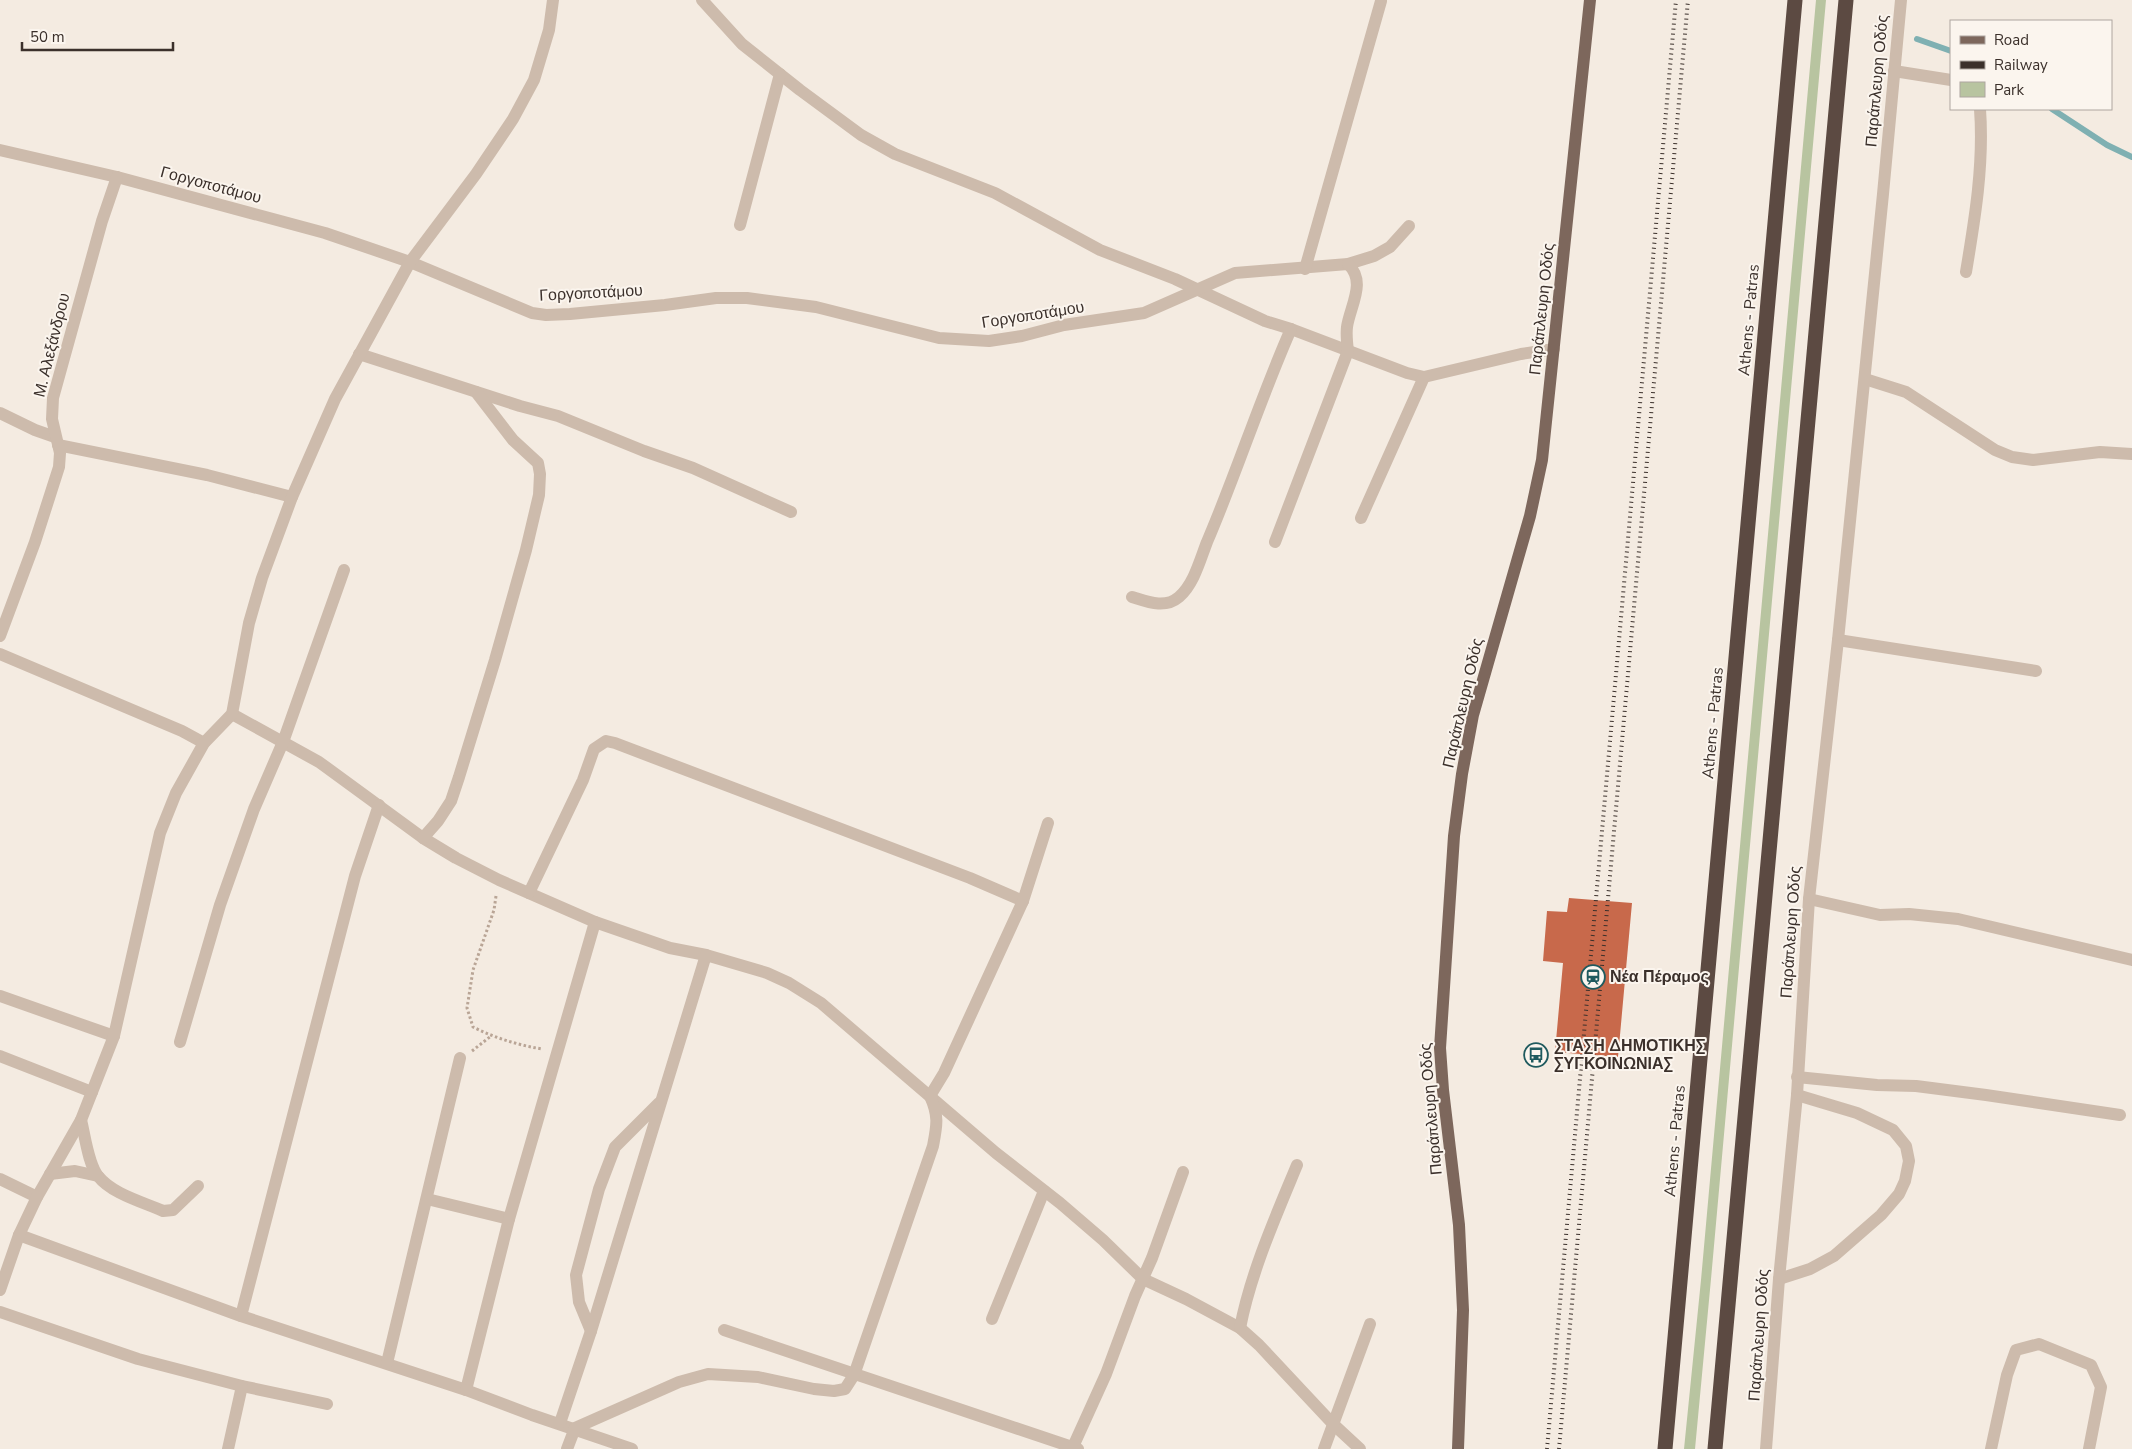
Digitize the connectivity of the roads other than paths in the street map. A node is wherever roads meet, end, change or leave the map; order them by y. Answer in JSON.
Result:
{"nodes":[{"id":1,"x":552,"y":0,"type":"edge"},
{"id":2,"x":702,"y":0,"type":"edge"},
{"id":3,"x":1590,"y":0,"type":"edge"},
{"id":4,"x":1795,"y":0,"type":"edge"},
{"id":5,"x":1846,"y":0,"type":"edge"},
{"id":6,"x":1900,"y":0,"type":"edge"},
{"id":7,"x":1381,"y":1,"type":"edge"},
{"id":8,"x":1894,"y":71,"type":"junction"},
{"id":9,"x":780,"y":74,"type":"junction"},
{"id":10,"x":1950,"y":80,"type":"edge"},
{"id":11,"x":1980,"y":110,"type":"edge"},
{"id":12,"x":0,"y":150,"type":"edge"},
{"id":13,"x":118,"y":177,"type":"junction"},
{"id":14,"x":740,"y":226,"type":"dead end"},
{"id":15,"x":1409,"y":226,"type":"dead end"},
{"id":16,"x":410,"y":262,"type":"junction"},
{"id":17,"x":1348,"y":264,"type":"junction"},
{"id":18,"x":1305,"y":269,"type":"junction"},
{"id":19,"x":1966,"y":272,"type":"dead end"},
{"id":20,"x":1198,"y":290,"type":"junction"},
{"id":21,"x":1291,"y":329,"type":"junction"},
{"id":22,"x":1554,"y":349,"type":"junction"},
{"id":23,"x":1348,"y":351,"type":"junction"},
{"id":24,"x":360,"y":354,"type":"junction"},
{"id":25,"x":1424,"y":377,"type":"junction"},
{"id":26,"x":1865,"y":378,"type":"junction"},
{"id":27,"x":476,"y":392,"type":"junction"},
{"id":28,"x":0,"y":413,"type":"edge"},
{"id":29,"x":57,"y":441,"type":"junction"},
{"id":30,"x":2132,"y":454,"type":"edge"},
{"id":31,"x":292,"y":497,"type":"junction"},
{"id":32,"x":791,"y":512,"type":"dead end"},
{"id":33,"x":1362,"y":518,"type":"dead end"},
{"id":34,"x":1275,"y":542,"type":"dead end"},
{"id":35,"x":344,"y":570,"type":"dead end"},
{"id":36,"x":1132,"y":597,"type":"dead end"},
{"id":37,"x":0,"y":636,"type":"edge"},
{"id":38,"x":1838,"y":640,"type":"junction"},
{"id":39,"x":0,"y":654,"type":"edge"},
{"id":40,"x":2036,"y":671,"type":"dead end"},
{"id":41,"x":232,"y":714,"type":"junction"},
{"id":42,"x":283,"y":742,"type":"junction"},
{"id":43,"x":204,"y":743,"type":"junction"},
{"id":44,"x":380,"y":805,"type":"junction"},
{"id":45,"x":1048,"y":823,"type":"dead end"},
{"id":46,"x":423,"y":838,"type":"junction"},
{"id":47,"x":529,"y":893,"type":"junction"},
{"id":48,"x":1809,"y":899,"type":"junction"},
{"id":49,"x":1023,"y":901,"type":"junction"},
{"id":50,"x":595,"y":922,"type":"junction"},
{"id":51,"x":706,"y":955,"type":"junction"},
{"id":52,"x":2132,"y":960,"type":"edge"},
{"id":53,"x":0,"y":996,"type":"edge"},
{"id":54,"x":114,"y":1036,"type":"junction"},
{"id":55,"x":180,"y":1042,"type":"dead end"},
{"id":56,"x":0,"y":1056,"type":"edge"},
{"id":57,"x":460,"y":1058,"type":"road end"},
{"id":58,"x":1797,"y":1077,"type":"junction"},
{"id":59,"x":92,"y":1092,"type":"junction"},
{"id":60,"x":1797,"y":1095,"type":"junction"},
{"id":61,"x":930,"y":1096,"type":"junction"},
{"id":62,"x":661,"y":1101,"type":"junction"},
{"id":63,"x":2120,"y":1115,"type":"dead end"},
{"id":64,"x":81,"y":1120,"type":"junction"},
{"id":65,"x":1297,"y":1166,"type":"dead end"},
{"id":66,"x":1183,"y":1172,"type":"dead end"},
{"id":67,"x":50,"y":1174,"type":"junction"},
{"id":68,"x":98,"y":1176,"type":"junction"},
{"id":69,"x":0,"y":1179,"type":"edge"},
{"id":70,"x":198,"y":1186,"type":"dead end"},
{"id":71,"x":1044,"y":1191,"type":"junction"},
{"id":72,"x":37,"y":1197,"type":"junction"},
{"id":73,"x":427,"y":1199,"type":"junction"},
{"id":74,"x":509,"y":1219,"type":"junction"},
{"id":75,"x":19,"y":1235,"type":"junction"},
{"id":76,"x":1143,"y":1279,"type":"junction"},
{"id":77,"x":1779,"y":1279,"type":"junction"},
{"id":78,"x":0,"y":1290,"type":"edge"},
{"id":79,"x":0,"y":1312,"type":"edge"},
{"id":80,"x":241,"y":1316,"type":"junction"},
{"id":81,"x":992,"y":1319,"type":"dead end"},
{"id":82,"x":1370,"y":1324,"type":"dead end"},
{"id":83,"x":1240,"y":1328,"type":"junction"},
{"id":84,"x":724,"y":1330,"type":"dead end"},
{"id":85,"x":591,"y":1331,"type":"junction"},
{"id":86,"x":387,"y":1363,"type":"junction"},
{"id":87,"x":854,"y":1375,"type":"junction"},
{"id":88,"x":242,"y":1386,"type":"junction"},
{"id":89,"x":466,"y":1390,"type":"junction"},
{"id":90,"x":326,"y":1404,"type":"dead end"},
{"id":91,"x":560,"y":1423,"type":"junction"},
{"id":92,"x":1333,"y":1424,"type":"junction"},
{"id":93,"x":575,"y":1428,"type":"junction"},
{"id":94,"x":1074,"y":1448,"type":"edge"},
{"id":95,"x":228,"y":1449,"type":"edge"},
{"id":96,"x":567,"y":1449,"type":"edge"},
{"id":97,"x":632,"y":1449,"type":"edge"},
{"id":98,"x":1324,"y":1449,"type":"edge"},
{"id":99,"x":1360,"y":1449,"type":"edge"},
{"id":100,"x":1458,"y":1449,"type":"edge"},
{"id":101,"x":1665,"y":1449,"type":"edge"},
{"id":102,"x":1715,"y":1449,"type":"edge"},
{"id":103,"x":1766,"y":1449,"type":"edge"},
{"id":104,"x":1991,"y":1449,"type":"edge"},
{"id":105,"x":2089,"y":1449,"type":"edge"}],
"edges":[{"from":1,"to":16,"type":"street"},
{"from":2,"to":9,"type":"street"},
{"from":3,"to":22,"type":"main road","name":"Παράπλευρη Οδός"},
{"from":4,"to":101,"type":"highway","name":"Athens - Patras"},
{"from":5,"to":102,"type":"highway"},
{"from":6,"to":8,"type":"street","name":"Παράπλευρη Οδός"},
{"from":7,"to":18,"type":"street"},
{"from":8,"to":10,"type":"street"},
{"from":8,"to":26,"type":"street","name":"Παράπλευρη Οδός"},
{"from":9,"to":14,"type":"street"},
{"from":9,"to":20,"type":"street"},
{"from":11,"to":19,"type":"street"},
{"from":12,"to":13,"type":"street","name":"Γοργοποτάμου"},
{"from":13,"to":16,"type":"street","name":"Γοργοποτάμου"},
{"from":13,"to":29,"type":"street","name":"Μ. Αλεξάνδρου"},
{"from":15,"to":17,"type":"street","name":"Γοργοποτάμου"},
{"from":16,"to":20,"type":"street","name":"Γοργοποτάμου"},
{"from":16,"to":24,"type":"street"},
{"from":17,"to":18,"type":"street","name":"Γοργοποτάμου"},
{"from":17,"to":23,"type":"street"},
{"from":18,"to":20,"type":"street","name":"Γοργοποτάμου"},
{"from":20,"to":21,"type":"street"},
{"from":21,"to":23,"type":"street"},
{"from":21,"to":36,"type":"street"},
{"from":22,"to":25,"type":"street"},
{"from":22,"to":100,"type":"main road","name":"Παράπλευρη Οδός"},
{"from":23,"to":25,"type":"street"},
{"from":23,"to":34,"type":"street"},
{"from":24,"to":27,"type":"street"},
{"from":24,"to":31,"type":"street"},
{"from":25,"to":33,"type":"street"},
{"from":26,"to":30,"type":"street"},
{"from":26,"to":38,"type":"street","name":"Παράπλευρη Οδός"},
{"from":27,"to":32,"type":"street"},
{"from":27,"to":46,"type":"street"},
{"from":28,"to":29,"type":"street"},
{"from":29,"to":31,"type":"street"},
{"from":29,"to":37,"type":"street","name":"Μ. Αλεξάνδρου"},
{"from":31,"to":41,"type":"street"},
{"from":35,"to":42,"type":"street"},
{"from":38,"to":40,"type":"street"},
{"from":38,"to":48,"type":"street","name":"Παράπλευρη Οδός"},
{"from":39,"to":43,"type":"street"},
{"from":41,"to":42,"type":"street"},
{"from":41,"to":43,"type":"street"},
{"from":42,"to":44,"type":"street"},
{"from":42,"to":55,"type":"street"},
{"from":43,"to":54,"type":"street"},
{"from":44,"to":46,"type":"street"},
{"from":44,"to":80,"type":"street"},
{"from":45,"to":49,"type":"street"},
{"from":46,"to":47,"type":"street"},
{"from":47,"to":49,"type":"street"},
{"from":47,"to":50,"type":"street"},
{"from":48,"to":52,"type":"street"},
{"from":48,"to":58,"type":"street","name":"Παράπλευρη Οδός"},
{"from":49,"to":61,"type":"street"},
{"from":50,"to":51,"type":"street"},
{"from":50,"to":74,"type":"street"},
{"from":51,"to":61,"type":"street"},
{"from":51,"to":62,"type":"street"},
{"from":53,"to":54,"type":"street"},
{"from":54,"to":59,"type":"street"},
{"from":56,"to":59,"type":"street"},
{"from":57,"to":73,"type":"street"},
{"from":58,"to":60,"type":"street","name":"Παράπλευρη Οδός"},
{"from":58,"to":63,"type":"street"},
{"from":59,"to":64,"type":"street"},
{"from":60,"to":77,"type":"street","name":"Παράπλευρη Οδός"},
{"from":60,"to":77,"type":"street"},
{"from":61,"to":71,"type":"street"},
{"from":61,"to":87,"type":"street"},
{"from":62,"to":85,"type":"street"},
{"from":62,"to":85,"type":"street"},
{"from":64,"to":67,"type":"street"},
{"from":64,"to":68,"type":"street"},
{"from":65,"to":83,"type":"street"},
{"from":66,"to":76,"type":"street"},
{"from":67,"to":68,"type":"street"},
{"from":67,"to":72,"type":"street"},
{"from":68,"to":70,"type":"street"},
{"from":69,"to":72,"type":"street"},
{"from":71,"to":76,"type":"street"},
{"from":71,"to":81,"type":"street"},
{"from":72,"to":75,"type":"street"},
{"from":73,"to":74,"type":"street"},
{"from":73,"to":86,"type":"street"},
{"from":74,"to":89,"type":"street"},
{"from":75,"to":78,"type":"street"},
{"from":75,"to":80,"type":"street"},
{"from":76,"to":83,"type":"street"},
{"from":76,"to":94,"type":"street"},
{"from":77,"to":103,"type":"street","name":"Παράπλευρη Οδός"},
{"from":79,"to":88,"type":"street"},
{"from":80,"to":86,"type":"street"},
{"from":82,"to":92,"type":"street"},
{"from":83,"to":92,"type":"street"},
{"from":84,"to":87,"type":"street"},
{"from":85,"to":91,"type":"street"},
{"from":86,"to":89,"type":"street"},
{"from":87,"to":93,"type":"street"},
{"from":87,"to":94,"type":"street"},
{"from":88,"to":90,"type":"street"},
{"from":88,"to":95,"type":"street"},
{"from":89,"to":91,"type":"street"},
{"from":91,"to":93,"type":"street"},
{"from":92,"to":98,"type":"street"},
{"from":92,"to":99,"type":"street"},
{"from":93,"to":96,"type":"street"},
{"from":93,"to":97,"type":"street"},
{"from":104,"to":105,"type":"street"}]}
